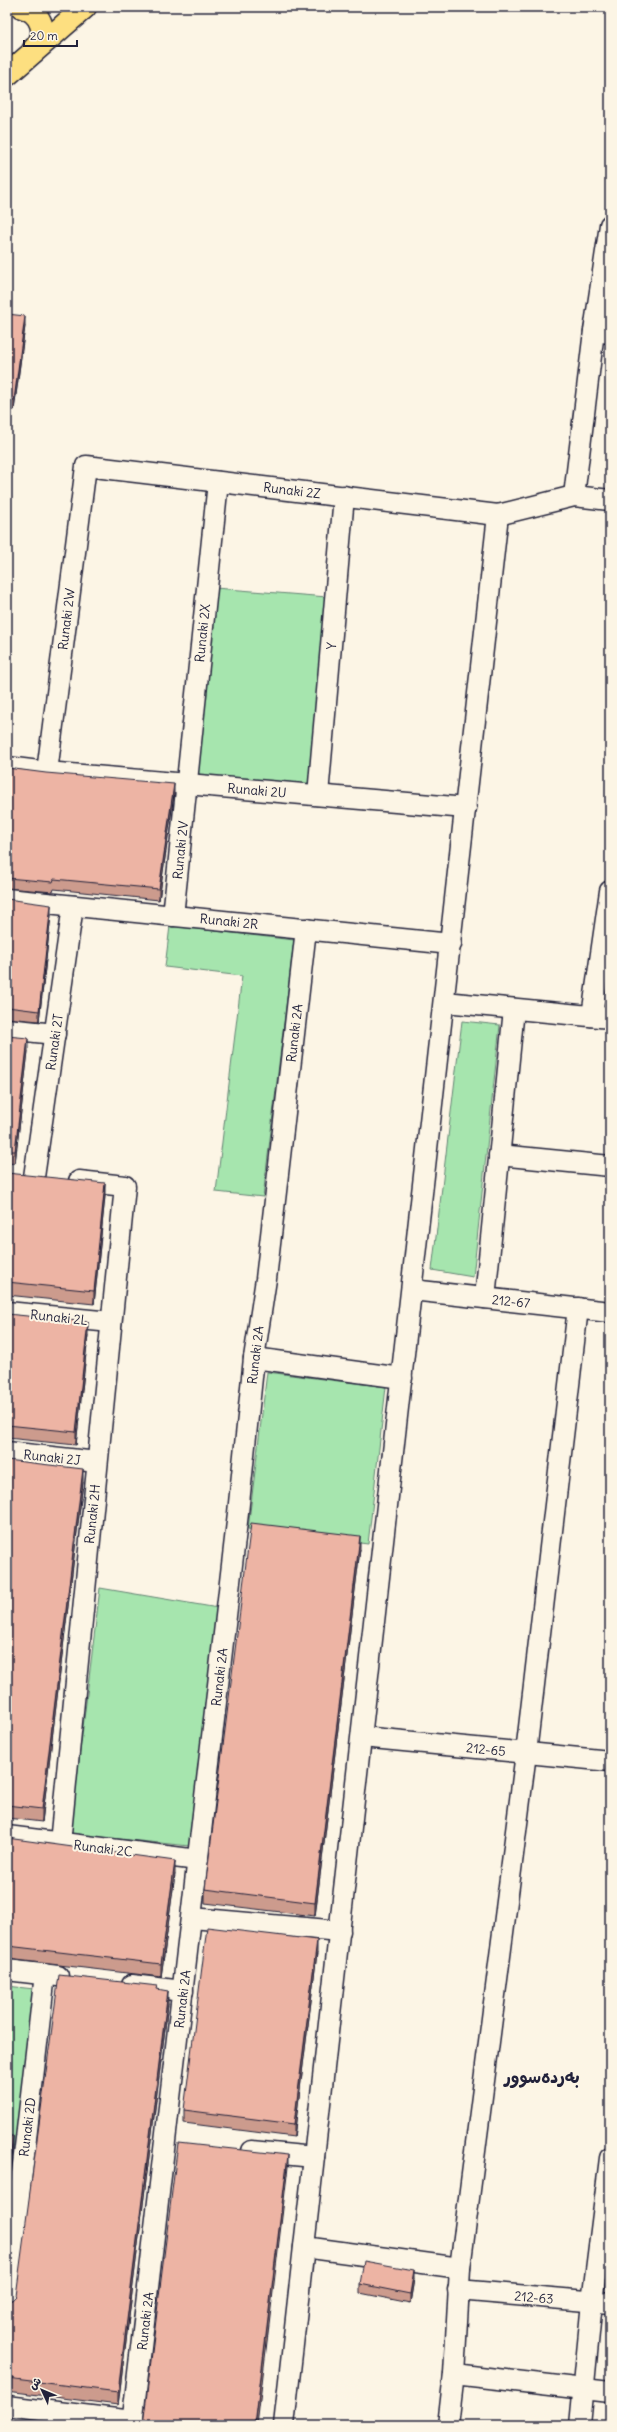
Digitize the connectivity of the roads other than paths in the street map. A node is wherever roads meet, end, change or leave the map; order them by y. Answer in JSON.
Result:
{"nodes":[{"id":1,"x":13,"y":7,"type":"edge"},
{"id":2,"x":22,"y":7,"type":"edge"},
{"id":3,"x":85,"y":7,"type":"edge"},
{"id":4,"x":8,"y":8,"type":"edge"},
{"id":5,"x":34,"y":49,"type":"junction"},
{"id":6,"x":7,"y":75,"type":"edge"},
{"id":7,"x":610,"y":225,"type":"edge"},
{"id":8,"x":602,"y":332,"type":"edge"},
{"id":9,"x":86,"y":466,"type":"joint"},
{"id":10,"x":218,"y":482,"type":"junction"},
{"id":11,"x":344,"y":496,"type":"junction"},
{"id":12,"x":574,"y":496,"type":"junction"},
{"id":13,"x":610,"y":500,"type":"edge"},
{"id":14,"x":498,"y":515,"type":"junction"},
{"id":15,"x":7,"y":767,"type":"edge"},
{"id":16,"x":47,"y":772,"type":"junction"},
{"id":17,"x":186,"y":784,"type":"junction"},
{"id":18,"x":318,"y":795,"type":"junction"},
{"id":19,"x":466,"y":808,"type":"junction"},
{"id":20,"x":610,"y":891,"type":"edge"},
{"id":21,"x":7,"y":899,"type":"edge"},
{"id":22,"x":73,"y":906,"type":"junction"},
{"id":23,"x":173,"y":916,"type":"junction"},
{"id":24,"x":306,"y":929,"type":"junction"},
{"id":25,"x":451,"y":944,"type":"junction"},
{"id":26,"x":445,"y":1002,"type":"junction"},
{"id":27,"x":514,"y":1009,"type":"junction"},
{"id":28,"x":601,"y":1017,"type":"edge"},
{"id":29,"x":7,"y":1029,"type":"edge"},
{"id":30,"x":55,"y":1034,"type":"junction"},
{"id":31,"x":499,"y":1155,"type":"junction"},
{"id":32,"x":610,"y":1166,"type":"edge"},
{"id":33,"x":14,"y":1175,"type":"edge"},
{"id":34,"x":47,"y":1178,"type":"junction"},
{"id":35,"x":412,"y":1290,"type":"junction"},
{"id":36,"x":484,"y":1298,"type":"junction"},
{"id":37,"x":578,"y":1308,"type":"junction"},
{"id":38,"x":7,"y":1312,"type":"edge"},
{"id":39,"x":610,"y":1312,"type":"edge"},
{"id":40,"x":111,"y":1322,"type":"junction"},
{"id":41,"x":254,"y":1358,"type":"junction"},
{"id":42,"x":402,"y":1378,"type":"junction"},
{"id":43,"x":7,"y":1452,"type":"edge"},
{"id":44,"x":97,"y":1462,"type":"junction"},
{"id":45,"x":362,"y":1737,"type":"junction"},
{"id":46,"x":526,"y":1753,"type":"junction"},
{"id":47,"x":610,"y":1761,"type":"edge"},
{"id":48,"x":7,"y":1836,"type":"edge"},
{"id":49,"x":60,"y":1843,"type":"junction"},
{"id":50,"x":198,"y":1860,"type":"junction"},
{"id":51,"x":192,"y":1918,"type":"junction"},
{"id":52,"x":340,"y":1931,"type":"junction"},
{"id":53,"x":7,"y":1970,"type":"edge"},
{"id":54,"x":45,"y":1974,"type":"junction"},
{"id":55,"x":76,"y":1978,"type":"edge"},
{"id":56,"x":114,"y":1983,"type":"edge"},
{"id":57,"x":183,"y":1991,"type":"junction"},
{"id":58,"x":236,"y":2149,"type":"edge"},
{"id":59,"x":314,"y":2157,"type":"junction"},
{"id":60,"x":610,"y":2158,"type":"edge"},
{"id":61,"x":304,"y":2247,"type":"junction"},
{"id":62,"x":460,"y":2268,"type":"junction"},
{"id":63,"x":458,"y":2290,"type":"junction"},
{"id":64,"x":601,"y":2302,"type":"edge"},
{"id":65,"x":7,"y":2303,"type":"edge"},
{"id":66,"x":454,"y":2374,"type":"junction"},
{"id":67,"x":584,"y":2390,"type":"junction"},
{"id":68,"x":610,"y":2392,"type":"edge"},
{"id":69,"x":7,"y":2406,"type":"edge"},
{"id":70,"x":133,"y":2423,"type":"edge"},
{"id":71,"x":284,"y":2425,"type":"edge"},
{"id":72,"x":448,"y":2425,"type":"edge"},
{"id":73,"x":580,"y":2425,"type":"edge"}],
"edges":[{"from":1,"to":4,"type":"highway"},
{"from":2,"to":5,"type":"highway"},
{"from":3,"to":5,"type":"highway"},
{"from":5,"to":6,"type":"highway"},
{"from":7,"to":8,"type":"street"},
{"from":8,"to":12,"type":"street"},
{"from":9,"to":10,"type":"street","name":"Runaki 2Z"},
{"from":9,"to":16,"type":"street","name":"Runaki 2W"},
{"from":10,"to":11,"type":"street","name":"Runaki 2Z"},
{"from":10,"to":17,"type":"street","name":"Runaki 2X"},
{"from":11,"to":14,"type":"street","name":"Runaki 2Z"},
{"from":11,"to":18,"type":"street","name":"Y"},
{"from":12,"to":13,"type":"street"},
{"from":12,"to":14,"type":"street"},
{"from":14,"to":19,"type":"street"},
{"from":15,"to":16,"type":"street","name":"Runaki 2U"},
{"from":16,"to":17,"type":"street","name":"Runaki 2U"},
{"from":17,"to":18,"type":"street","name":"Runaki 2U"},
{"from":17,"to":23,"type":"street","name":"Runaki 2V"},
{"from":18,"to":19,"type":"street","name":"Runaki 2U"},
{"from":19,"to":25,"type":"street"},
{"from":20,"to":28,"type":"street"},
{"from":21,"to":22,"type":"street","name":"Runaki 2R"},
{"from":22,"to":23,"type":"street","name":"Runaki 2R"},
{"from":22,"to":30,"type":"street","name":"Runaki 2T"},
{"from":23,"to":24,"type":"street","name":"Runaki 2R"},
{"from":24,"to":25,"type":"street","name":"Runaki 2R"},
{"from":24,"to":41,"type":"street","name":"Runaki 2A"},
{"from":25,"to":26,"type":"street"},
{"from":26,"to":27,"type":"street"},
{"from":26,"to":35,"type":"street"},
{"from":27,"to":28,"type":"street"},
{"from":27,"to":31,"type":"street"},
{"from":29,"to":30,"type":"street"},
{"from":30,"to":34,"type":"street","name":"Runaki 2T"},
{"from":31,"to":32,"type":"street"},
{"from":31,"to":36,"type":"street"},
{"from":33,"to":34,"type":"street"},
{"from":34,"to":40,"type":"street","name":"Runaki 2H"},
{"from":35,"to":36,"type":"street","name":"212-67"},
{"from":35,"to":42,"type":"street"},
{"from":36,"to":37,"type":"street","name":"212-67"},
{"from":37,"to":39,"type":"street","name":"212-67"},
{"from":37,"to":46,"type":"street"},
{"from":38,"to":40,"type":"street","name":"Runaki 2L"},
{"from":40,"to":44,"type":"street","name":"Runaki 2H"},
{"from":41,"to":42,"type":"street"},
{"from":41,"to":50,"type":"street","name":"Runaki 2A"},
{"from":42,"to":45,"type":"street"},
{"from":43,"to":44,"type":"street","name":"Runaki 2J"},
{"from":44,"to":49,"type":"street","name":"Runaki 2H"},
{"from":45,"to":46,"type":"street","name":"212-65"},
{"from":45,"to":52,"type":"street"},
{"from":46,"to":47,"type":"street","name":"212-65"},
{"from":46,"to":62,"type":"street"},
{"from":48,"to":49,"type":"street","name":"Runaki 2C"},
{"from":49,"to":50,"type":"street","name":"Runaki 2C"},
{"from":50,"to":51,"type":"street","name":"Runaki 2A"},
{"from":51,"to":52,"type":"street"},
{"from":51,"to":57,"type":"street","name":"Runaki 2A"},
{"from":52,"to":59,"type":"street"},
{"from":53,"to":54,"type":"street"},
{"from":54,"to":55,"type":"street"},
{"from":54,"to":65,"type":"street","name":"Runaki 2D"},
{"from":56,"to":57,"type":"street"},
{"from":57,"to":70,"type":"street","name":"Runaki 2A"},
{"from":58,"to":59,"type":"street"},
{"from":59,"to":61,"type":"street"},
{"from":60,"to":64,"type":"street"},
{"from":61,"to":62,"type":"street"},
{"from":61,"to":71,"type":"street"},
{"from":62,"to":63,"type":"street"},
{"from":63,"to":64,"type":"street","name":"212-63"},
{"from":63,"to":66,"type":"street"},
{"from":64,"to":67,"type":"street"},
{"from":66,"to":67,"type":"street"},
{"from":66,"to":72,"type":"street"},
{"from":67,"to":68,"type":"street"},
{"from":67,"to":73,"type":"street"},
{"from":69,"to":70,"type":"street"}]}
